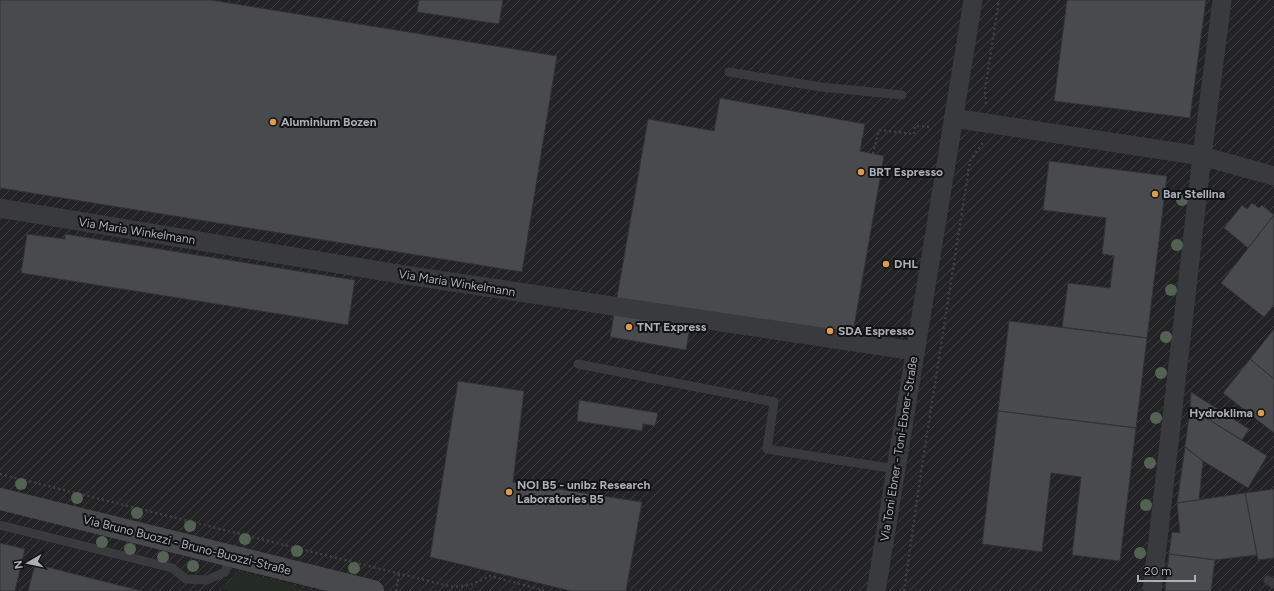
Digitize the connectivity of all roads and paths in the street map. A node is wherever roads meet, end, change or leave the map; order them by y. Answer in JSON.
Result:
{"nodes":[{"id":1,"x":973,"y":0,"type":"edge"},
{"id":2,"x":999,"y":0,"type":"edge"},
{"id":3,"x":1222,"y":0,"type":"edge"},
{"id":4,"x":729,"y":72,"type":"dead end"},
{"id":5,"x":902,"y":95,"type":"dead end"},
{"id":6,"x":953,"y":118,"type":"junction"},
{"id":7,"x":987,"y":123,"type":"junction"},
{"id":8,"x":915,"y":126,"type":"dead end"},
{"id":9,"x":873,"y":154,"type":"dead end"},
{"id":10,"x":1202,"y":156,"type":"junction"},
{"id":11,"x":1274,"y":176,"type":"edge"},
{"id":12,"x":0,"y":208,"type":"edge"},
{"id":13,"x":915,"y":351,"type":"junction"},
{"id":14,"x":578,"y":364,"type":"dead end"},
{"id":15,"x":896,"y":469,"type":"junction"},
{"id":16,"x":0,"y":474,"type":"edge"},
{"id":17,"x":0,"y":499,"type":"edge"},
{"id":18,"x":0,"y":525,"type":"edge"},
{"id":19,"x":229,"y":556,"type":"junction"},
{"id":20,"x":399,"y":573,"type":"junction"},
{"id":21,"x":328,"y":585,"type":"edge"},
{"id":22,"x":364,"y":590,"type":"edge"},
{"id":23,"x":396,"y":591,"type":"edge"},
{"id":24,"x":547,"y":591,"type":"edge"},
{"id":25,"x":876,"y":591,"type":"edge"},
{"id":26,"x":904,"y":591,"type":"edge"},
{"id":27,"x":1152,"y":591,"type":"edge"}],
"edges":[{"from":1,"to":6,"type":"street","name":"Via Toni Ebner - Toni-Ebner-Straße"},
{"from":2,"to":7,"type":"path"},
{"from":3,"to":10,"type":"street"},
{"from":4,"to":5,"type":"lane"},
{"from":6,"to":7,"type":"street"},
{"from":6,"to":13,"type":"street","name":"Via Toni Ebner - Toni-Ebner-Straße"},
{"from":7,"to":10,"type":"street"},
{"from":7,"to":26,"type":"path"},
{"from":8,"to":9,"type":"path"},
{"from":10,"to":11,"type":"street"},
{"from":10,"to":27,"type":"street"},
{"from":12,"to":13,"type":"street","name":"Via Maria Winkelmann"},
{"from":13,"to":15,"type":"street","name":"Via Toni Ebner - Toni-Ebner-Straße"},
{"from":14,"to":15,"type":"lane"},
{"from":15,"to":25,"type":"street","name":"Via Toni Ebner - Toni-Ebner-Straße"},
{"from":16,"to":20,"type":"path"},
{"from":17,"to":19,"type":"main road","name":"Via Bruno Buozzi - Bruno-Buozzi-Straße"},
{"from":18,"to":19,"type":"lane"},
{"from":19,"to":21,"type":"main road","name":"Via Bruno Buozzi - Bruno-Buozzi-Straße"},
{"from":20,"to":23,"type":"path"},
{"from":20,"to":24,"type":"path"},
{"from":21,"to":22,"type":"main road","name":"Via Bruno Buozzi - Bruno-Buozzi-Straße"}]}
